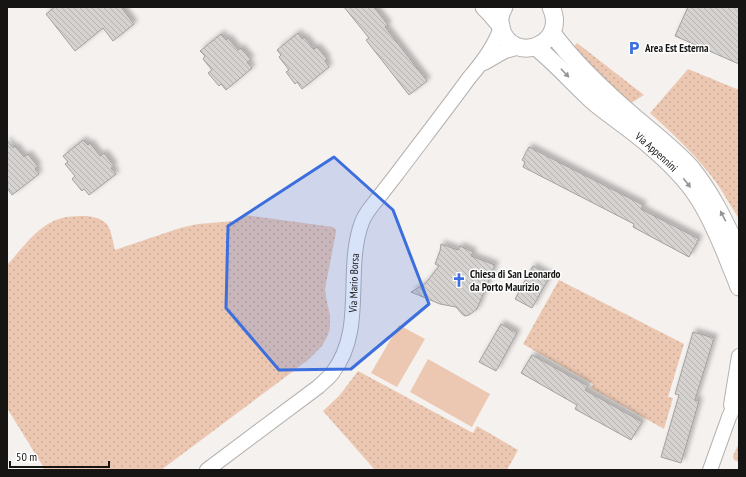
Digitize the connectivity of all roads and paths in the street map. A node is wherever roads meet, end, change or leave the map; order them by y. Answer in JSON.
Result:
{"nodes":[{"id":1,"x":484,"y":7,"type":"edge"},
{"id":2,"x":504,"y":7,"type":"edge"},
{"id":3,"x":551,"y":7,"type":"edge"},
{"id":4,"x":501,"y":27,"type":"junction"},
{"id":5,"x":552,"y":33,"type":"junction"},
{"id":6,"x":528,"y":47,"type":"junction"},
{"id":7,"x":477,"y":69,"type":"junction"},
{"id":8,"x":739,"y":252,"type":"edge"},
{"id":9,"x":739,"y":288,"type":"edge"},
{"id":10,"x":739,"y":356,"type":"edge"},
{"id":11,"x":739,"y":395,"type":"edge"},
{"id":12,"x":739,"y":406,"type":"edge"},
{"id":13,"x":729,"y":417,"type":"junction"},
{"id":14,"x":207,"y":470,"type":"edge"},
{"id":15,"x":710,"y":470,"type":"edge"}],
"edges":[{"from":1,"to":4,"type":"street","name":"Via Appennini"},
{"from":2,"to":4,"type":"street"},
{"from":3,"to":5,"type":"street"},
{"from":4,"to":6,"type":"street","name":"Via Appennini"},
{"from":4,"to":7,"type":"street","name":"Via Mario Borsa"},
{"from":5,"to":6,"type":"street"},
{"from":8,"to":5,"type":"street","name":"Via Appennini","one_way":true},
{"from":6,"to":7,"type":"street","name":"Via Mario Borsa"},
{"from":6,"to":9,"type":"street","name":"Via Appennini","one_way":true},
{"from":7,"to":14,"type":"street","name":"Via Mario Borsa"},
{"from":10,"to":13,"type":"street"},
{"from":11,"to":13,"type":"street"},
{"from":12,"to":13,"type":"street"},
{"from":13,"to":15,"type":"street"}]}
